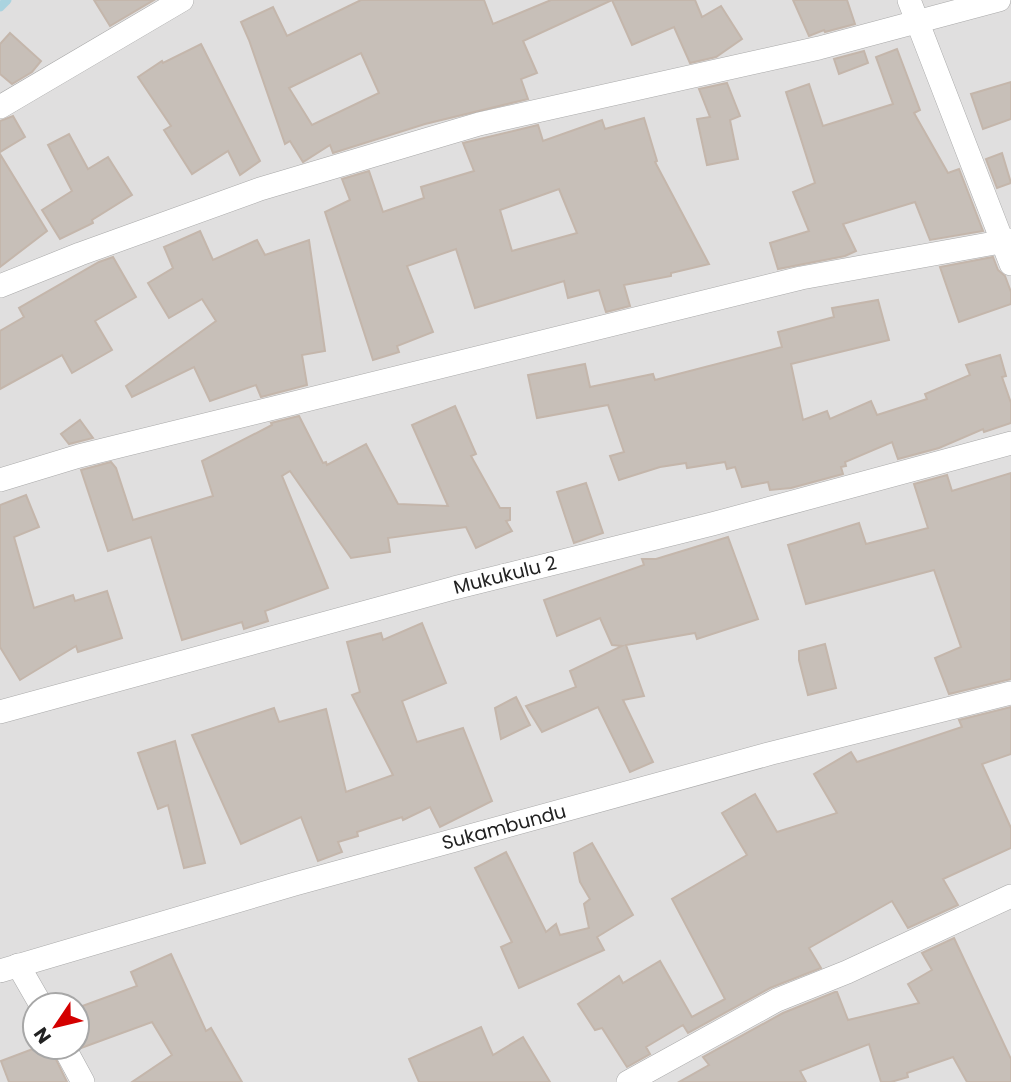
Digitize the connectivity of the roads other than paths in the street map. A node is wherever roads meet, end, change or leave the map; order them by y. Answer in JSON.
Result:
{"nodes":[{"id":1,"x":182,"y":0,"type":"edge"},
{"id":2,"x":909,"y":0,"type":"edge"},
{"id":3,"x":999,"y":0,"type":"edge"},
{"id":4,"x":917,"y":22,"type":"junction"},
{"id":5,"x":0,"y":107,"type":"edge"},
{"id":6,"x":1006,"y":241,"type":"edge"},
{"id":7,"x":1011,"y":264,"type":"edge"},
{"id":8,"x":0,"y":286,"type":"edge"},
{"id":9,"x":1011,"y":443,"type":"edge"},
{"id":10,"x":0,"y":480,"type":"edge"},
{"id":11,"x":1011,"y":693,"type":"edge"},
{"id":12,"x":0,"y":712,"type":"edge"},
{"id":13,"x":1011,"y":896,"type":"edge"},
{"id":14,"x":9,"y":968,"type":"edge"},
{"id":15,"x":29,"y":991,"type":"edge"},
{"id":16,"x":72,"y":1061,"type":"edge"},
{"id":17,"x":83,"y":1082,"type":"edge"},
{"id":18,"x":628,"y":1082,"type":"edge"}],
"edges":[{"from":1,"to":5,"type":"street"},
{"from":2,"to":4,"type":"street"},
{"from":3,"to":4,"type":"street"},
{"from":4,"to":6,"type":"street"},
{"from":4,"to":8,"type":"street"},
{"from":6,"to":7,"type":"street"},
{"from":6,"to":10,"type":"street"},
{"from":9,"to":12,"type":"street","name":"Mukukulu 2"},
{"from":11,"to":14,"type":"street","name":"Sukambundu"},
{"from":13,"to":18,"type":"street"},
{"from":14,"to":15,"type":"street"},
{"from":16,"to":17,"type":"street"}]}
